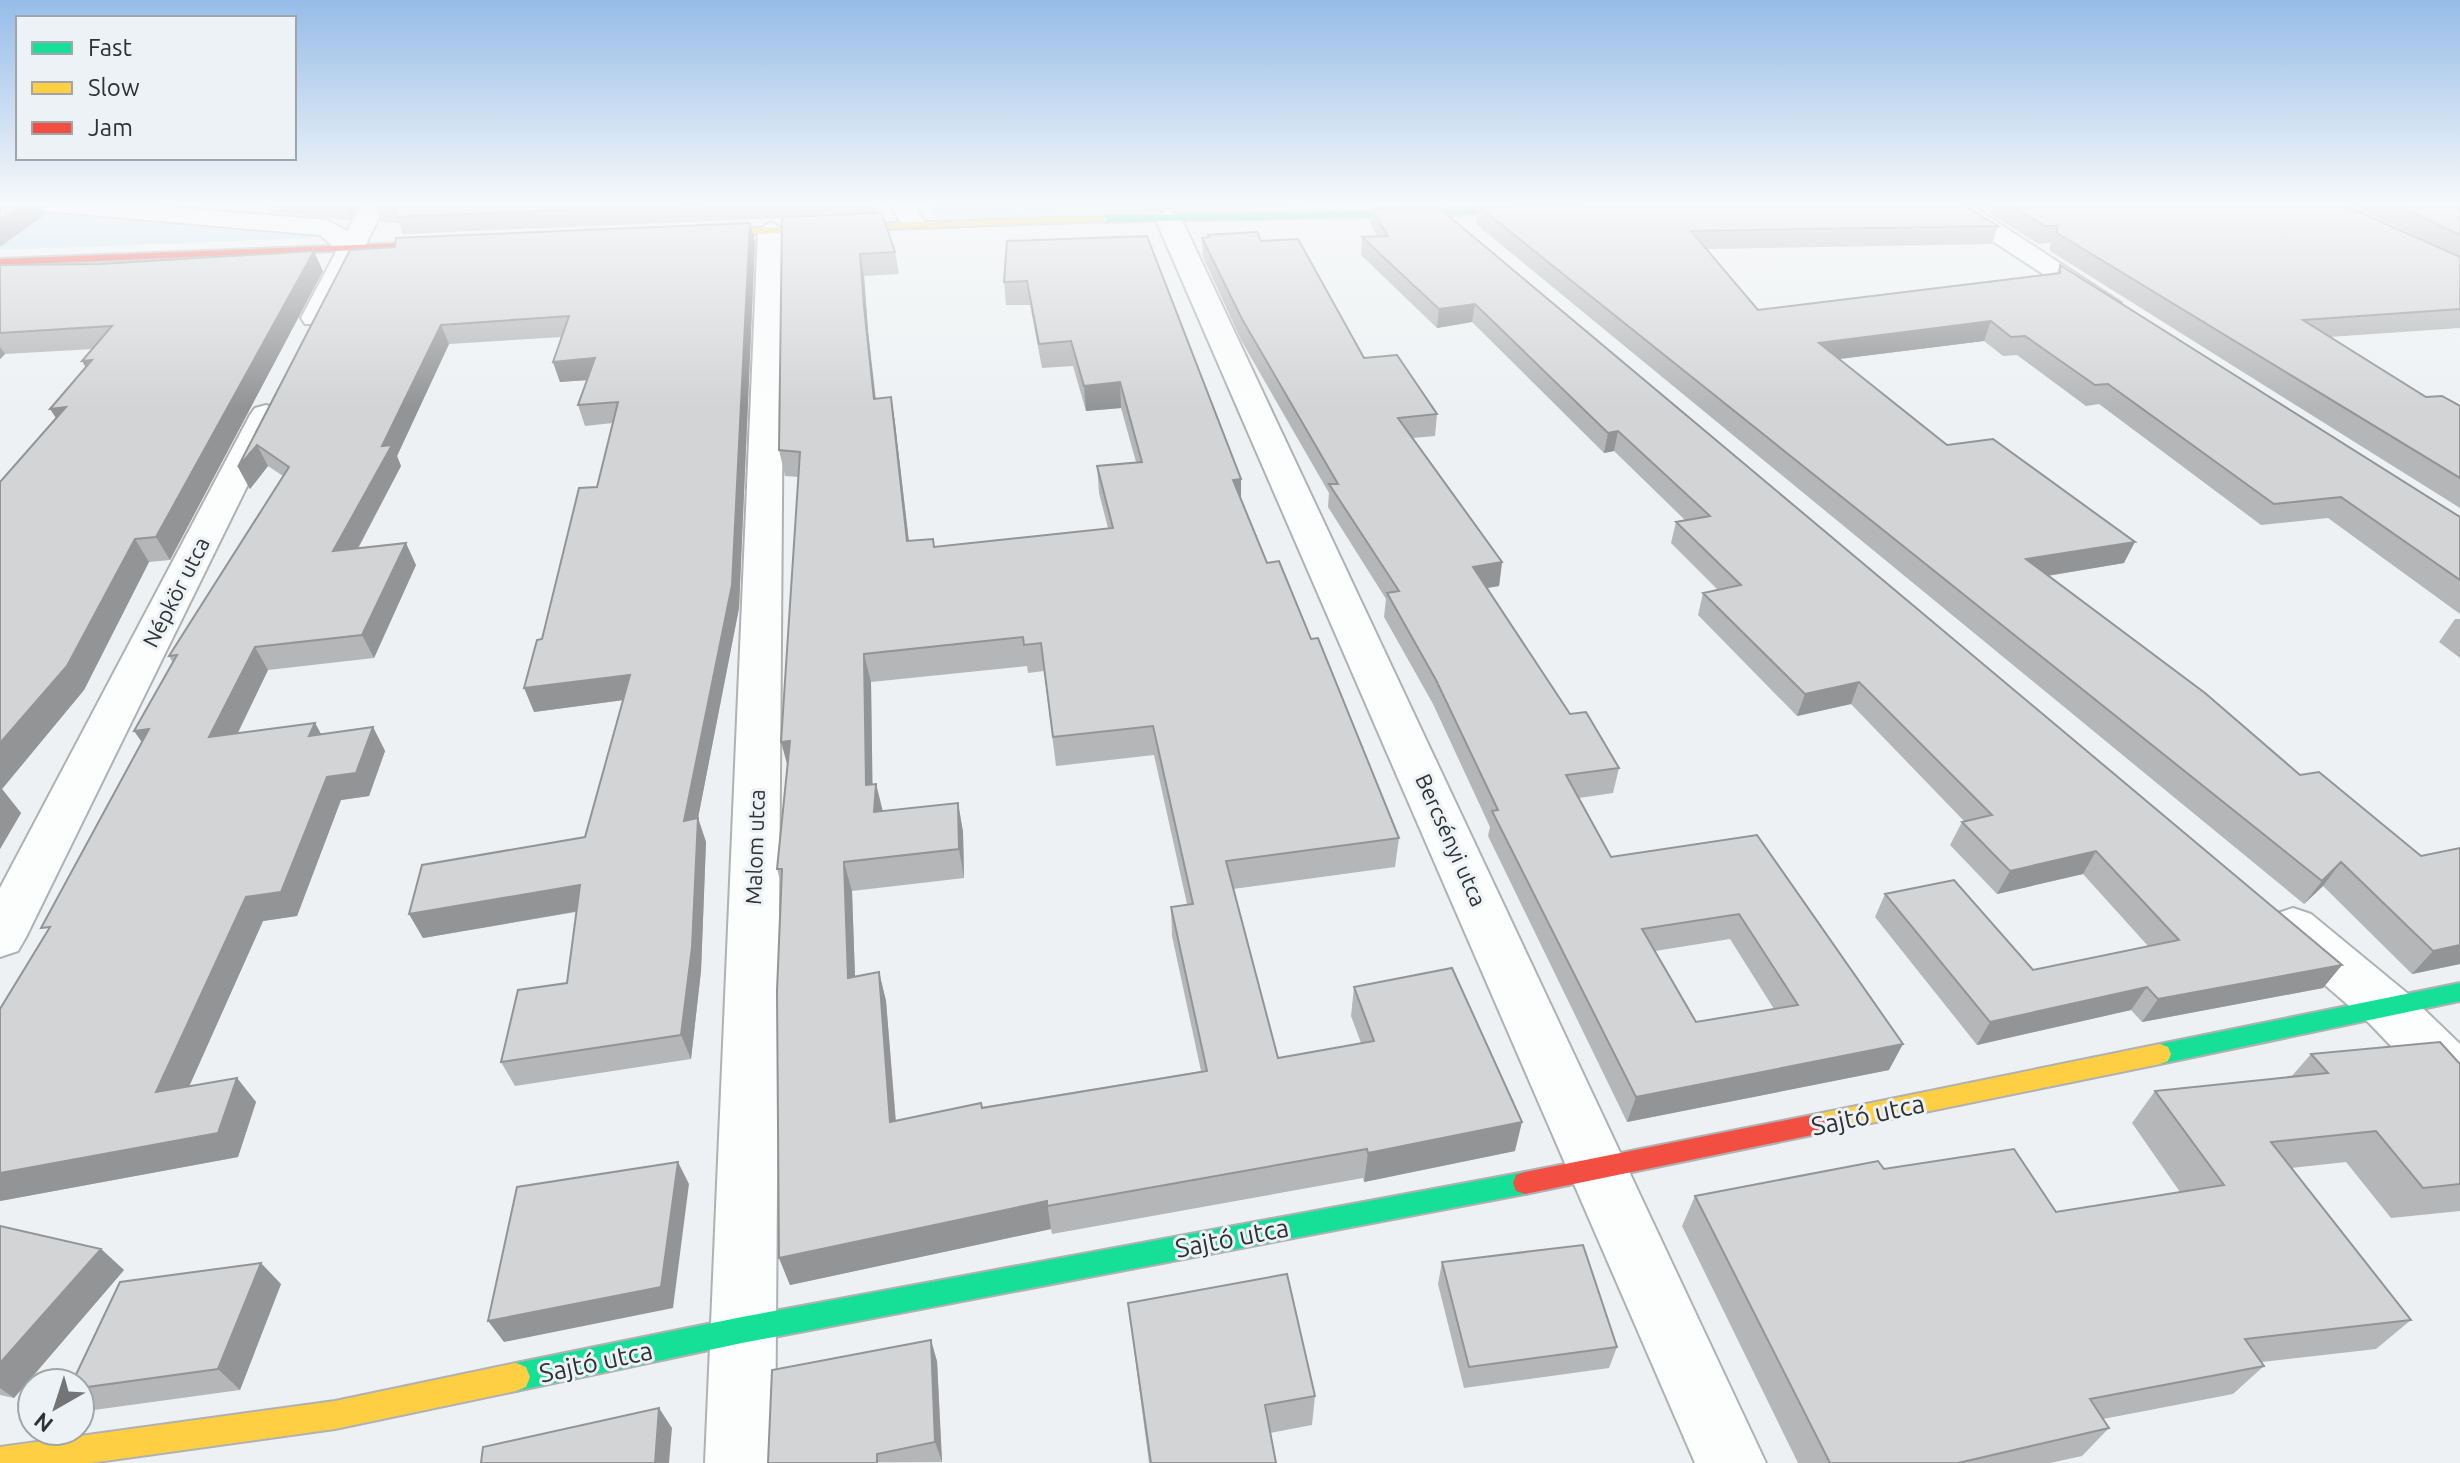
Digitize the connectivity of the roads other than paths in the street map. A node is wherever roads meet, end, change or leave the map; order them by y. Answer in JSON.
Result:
{"nodes":[{"id":1,"x":338,"y":270,"type":"edge"},
{"id":2,"x":770,"y":270,"type":"edge"},
{"id":3,"x":1192,"y":270,"type":"edge"},
{"id":4,"x":2056,"y":270,"type":"edge"},
{"id":5,"x":2132,"y":319,"type":"edge"},
{"id":6,"x":2266,"y":906,"type":"edge"},
{"id":7,"x":0,"y":937,"type":"edge"},
{"id":8,"x":2460,"y":992,"type":"edge"},
{"id":9,"x":2388,"y":1008,"type":"junction"},
{"id":10,"x":2460,"y":1080,"type":"edge"},
{"id":11,"x":1600,"y":1169,"type":"junction"},
{"id":12,"x":742,"y":1330,"type":"junction"},
{"id":13,"x":0,"y":1461,"type":"edge"},
{"id":14,"x":740,"y":1463,"type":"edge"},
{"id":15,"x":1731,"y":1463,"type":"edge"}],
"edges":[{"from":1,"to":7,"type":"street","name":"Népkör utca"},
{"from":2,"to":12,"type":"street","name":"Malom utca"},
{"from":3,"to":11,"type":"street","name":"Bercsényi utca"},
{"from":4,"to":5,"type":"street"},
{"from":6,"to":9,"type":"street"},
{"from":8,"to":9,"type":"main road","name":"Sajtó utca"},
{"from":9,"to":10,"type":"street"},
{"from":9,"to":11,"type":"main road","name":"Sajtó utca"},
{"from":11,"to":12,"type":"main road","name":"Sajtó utca"},
{"from":11,"to":15,"type":"street","name":"Bercsényi utca"},
{"from":12,"to":13,"type":"main road","name":"Sajtó utca"},
{"from":12,"to":14,"type":"street","name":"Malom utca"}]}
